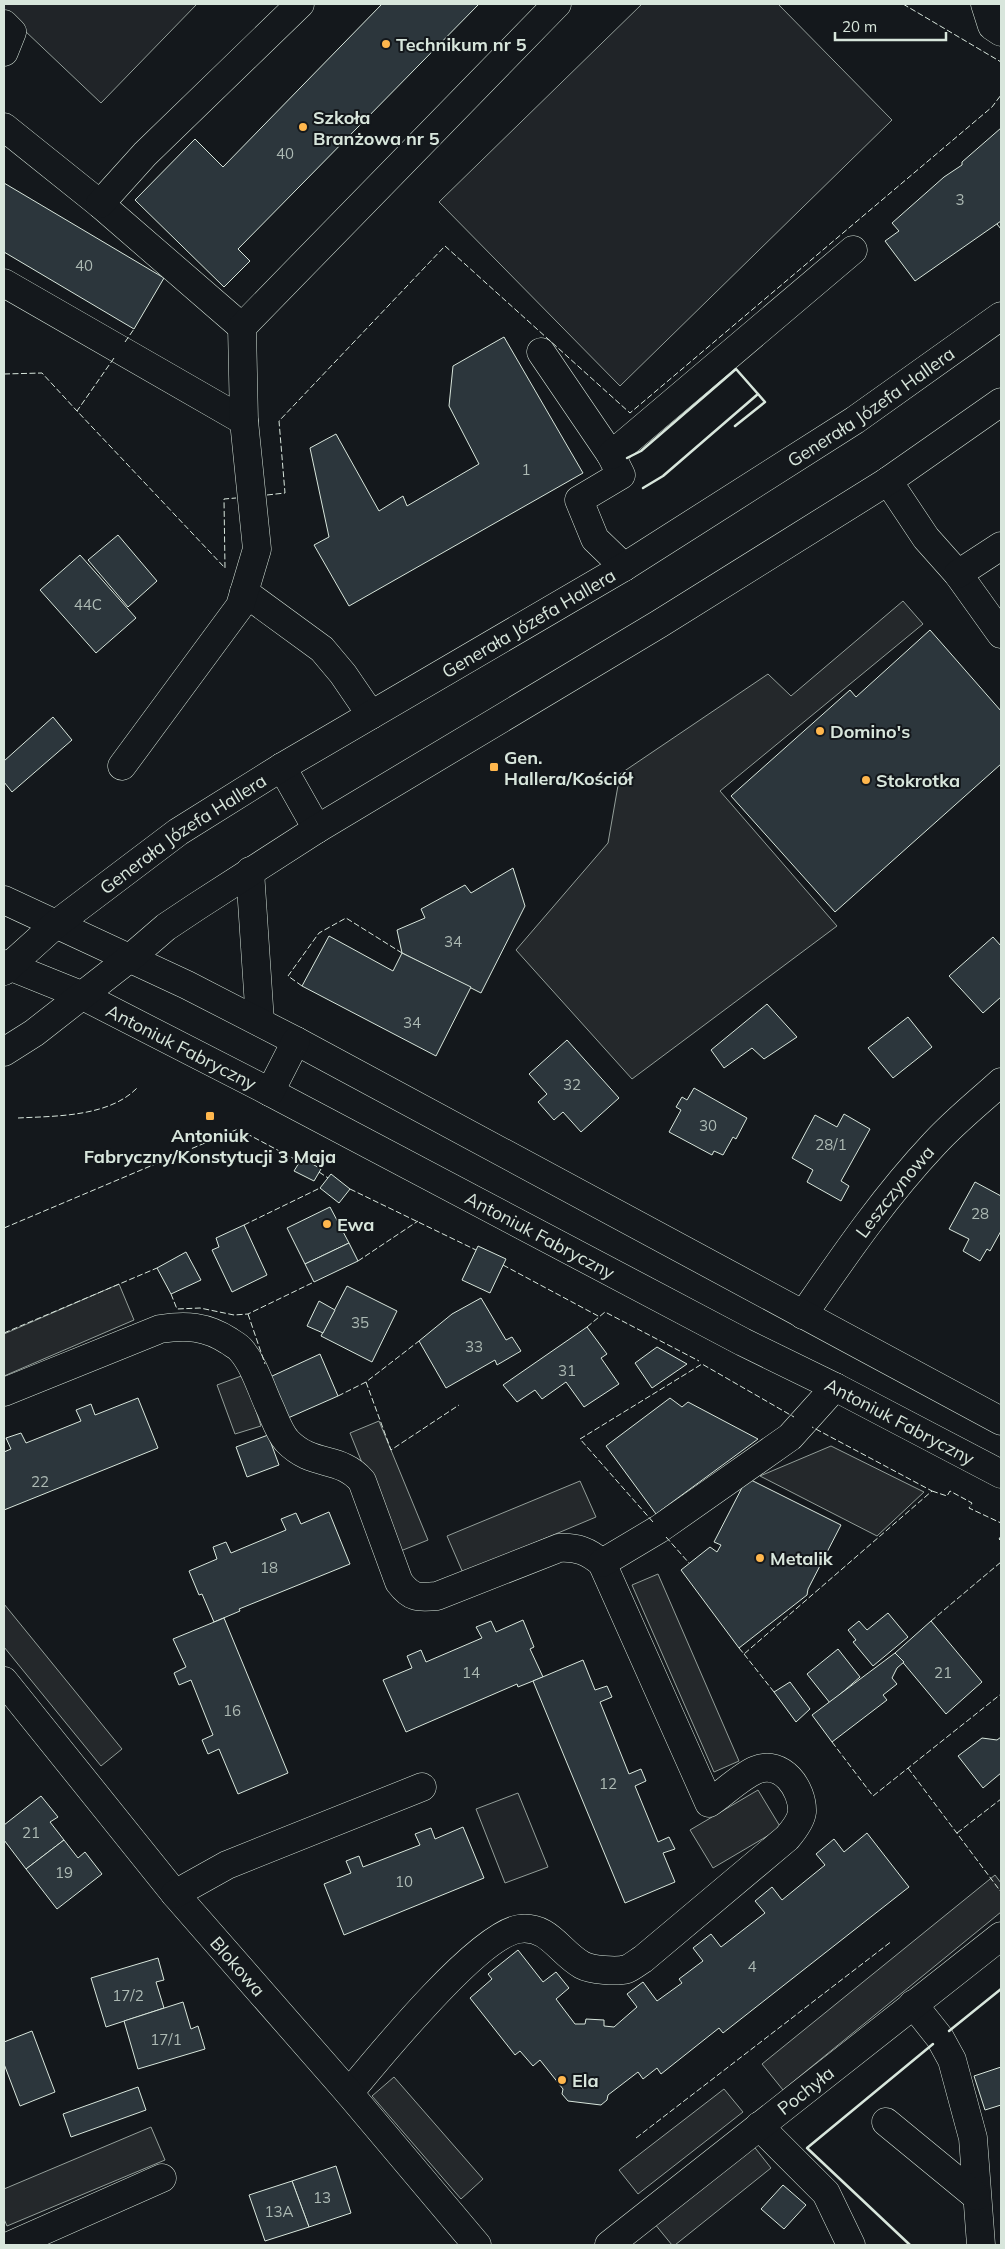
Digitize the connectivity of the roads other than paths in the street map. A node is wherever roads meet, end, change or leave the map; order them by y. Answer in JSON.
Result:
{"nodes":[{"id":1,"x":300,"y":4,"type":"edge"},
{"id":2,"x":557,"y":4,"type":"edge"},
{"id":3,"x":985,"y":4,"type":"edge"},
{"id":4,"x":4,"y":24,"type":"edge"},
{"id":5,"x":1001,"y":32,"type":"edge"},
{"id":6,"x":4,"y":52,"type":"edge"},
{"id":7,"x":4,"y":127,"type":"edge"},
{"id":8,"x":100,"y":204,"type":"junction"},
{"id":9,"x":853,"y":250,"type":"dead end"},
{"id":10,"x":4,"y":283,"type":"edge"},
{"id":11,"x":1001,"y":316,"type":"edge"},
{"id":12,"x":242,"y":327,"type":"junction"},
{"id":13,"x":541,"y":352,"type":"dead end"},
{"id":14,"x":1001,"y":402,"type":"edge"},
{"id":15,"x":244,"y":420,"type":"junction"},
{"id":16,"x":611,"y":455,"type":"junction"},
{"id":17,"x":888,"y":481,"type":"junction"},
{"id":18,"x":1001,"y":546,"type":"edge"},
{"id":19,"x":624,"y":567,"type":"junction"},
{"id":20,"x":958,"y":574,"type":"junction"},
{"id":21,"x":244,"y":592,"type":"junction"},
{"id":22,"x":1001,"y":634,"type":"edge"},
{"id":23,"x":371,"y":715,"type":"junction"},
{"id":24,"x":122,"y":766,"type":"dead end"},
{"id":25,"x":282,"y":767,"type":"junction"},
{"id":26,"x":317,"y":829,"type":"junction"},
{"id":27,"x":250,"y":872,"type":"junction"},
{"id":28,"x":4,"y":900,"type":"edge"},
{"id":29,"x":55,"y":925,"type":"junction"},
{"id":30,"x":130,"y":958,"type":"junction"},
{"id":31,"x":6,"y":967,"type":"edge"},
{"id":32,"x":82,"y":995,"type":"junction"},
{"id":33,"x":260,"y":1022,"type":"junction"},
{"id":34,"x":296,"y":1041,"type":"junction"},
{"id":35,"x":4,"y":1052,"type":"edge"},
{"id":36,"x":1001,"y":1082,"type":"edge"},
{"id":37,"x":270,"y":1092,"type":"junction"},
{"id":38,"x":803,"y":1315,"type":"junction"},
{"id":39,"x":835,"y":1387,"type":"junction"},
{"id":40,"x":4,"y":1392,"type":"edge"},
{"id":41,"x":1001,"y":1421,"type":"edge"},
{"id":42,"x":1001,"y":1474,"type":"edge"},
{"id":43,"x":602,"y":1562,"type":"junction"},
{"id":44,"x":4,"y":1681,"type":"edge"},
{"id":45,"x":422,"y":1787,"type":"dead end"},
{"id":46,"x":175,"y":1894,"type":"junction"},
{"id":47,"x":1001,"y":1936,"type":"edge"},
{"id":48,"x":913,"y":2004,"type":"junction"},
{"id":49,"x":349,"y":2093,"type":"junction"},
{"id":50,"x":886,"y":2122,"type":"dead end"},
{"id":51,"x":759,"y":2126,"type":"junction"},
{"id":52,"x":162,"y":2178,"type":"dead end"},
{"id":53,"x":976,"y":2196,"type":"junction"},
{"id":54,"x":11,"y":2245,"type":"edge"},
{"id":55,"x":477,"y":2245,"type":"edge"},
{"id":56,"x":609,"y":2245,"type":"edge"},
{"id":57,"x":851,"y":2245,"type":"edge"},
{"id":58,"x":981,"y":2245,"type":"edge"}],
"edges":[{"from":1,"to":8,"type":"main road"},
{"from":2,"to":12,"type":"main road"},
{"from":3,"to":5,"type":"main road"},
{"from":4,"to":6,"type":"main road"},
{"from":7,"to":8,"type":"main road"},
{"from":8,"to":12,"type":"main road"},
{"from":9,"to":16,"type":"main road"},
{"from":10,"to":15,"type":"main road"},
{"from":11,"to":19,"type":"main road","name":"Generała Józefa Hallera"},
{"from":12,"to":15,"type":"main road"},
{"from":13,"to":16,"type":"main road"},
{"from":14,"to":17,"type":"main road"},
{"from":15,"to":21,"type":"main road"},
{"from":16,"to":19,"type":"main road"},
{"from":17,"to":20,"type":"main road"},
{"from":17,"to":26,"type":"main road"},
{"from":18,"to":20,"type":"main road"},
{"from":19,"to":23,"type":"main road","name":"Generała Józefa Hallera"},
{"from":20,"to":22,"type":"main road"},
{"from":21,"to":23,"type":"main road"},
{"from":21,"to":24,"type":"main road"},
{"from":23,"to":25,"type":"main road","name":"Generała Józefa Hallera"},
{"from":25,"to":26,"type":"main road"},
{"from":25,"to":29,"type":"main road","name":"Generała Józefa Hallera"},
{"from":26,"to":27,"type":"main road"},
{"from":27,"to":30,"type":"main road"},
{"from":27,"to":33,"type":"main road"},
{"from":28,"to":29,"type":"main road"},
{"from":29,"to":30,"type":"main road"},
{"from":29,"to":31,"type":"main road","name":"Generała Józefa Hallera"},
{"from":30,"to":32,"type":"main road"},
{"from":30,"to":33,"type":"main road"},
{"from":31,"to":32,"type":"main road","name":"Antoniuk Fabryczny"},
{"from":32,"to":35,"type":"main road"},
{"from":32,"to":37,"type":"main road","name":"Antoniuk Fabryczny"},
{"from":33,"to":34,"type":"main road"},
{"from":34,"to":37,"type":"main road"},
{"from":34,"to":38,"type":"main road"},
{"from":36,"to":38,"type":"main road","name":"Leszczynowa"},
{"from":37,"to":39,"type":"main road","name":"Antoniuk Fabryczny"},
{"from":38,"to":41,"type":"main road"},
{"from":39,"to":42,"type":"main road","name":"Antoniuk Fabryczny"},
{"from":39,"to":43,"type":"main road"},
{"from":40,"to":43,"type":"main road"},
{"from":43,"to":49,"type":"main road"},
{"from":44,"to":46,"type":"main road","name":"Blokowa"},
{"from":45,"to":46,"type":"main road"},
{"from":46,"to":49,"type":"main road","name":"Blokowa"},
{"from":47,"to":48,"type":"main road","name":"Pochyła"},
{"from":48,"to":51,"type":"main road","name":"Pochyła"},
{"from":48,"to":53,"type":"main road"},
{"from":49,"to":55,"type":"main road","name":"Blokowa"},
{"from":50,"to":53,"type":"main road"},
{"from":51,"to":56,"type":"main road","name":"Pochyła"},
{"from":51,"to":57,"type":"main road"},
{"from":52,"to":54,"type":"main road"},
{"from":53,"to":58,"type":"main road"}]}
